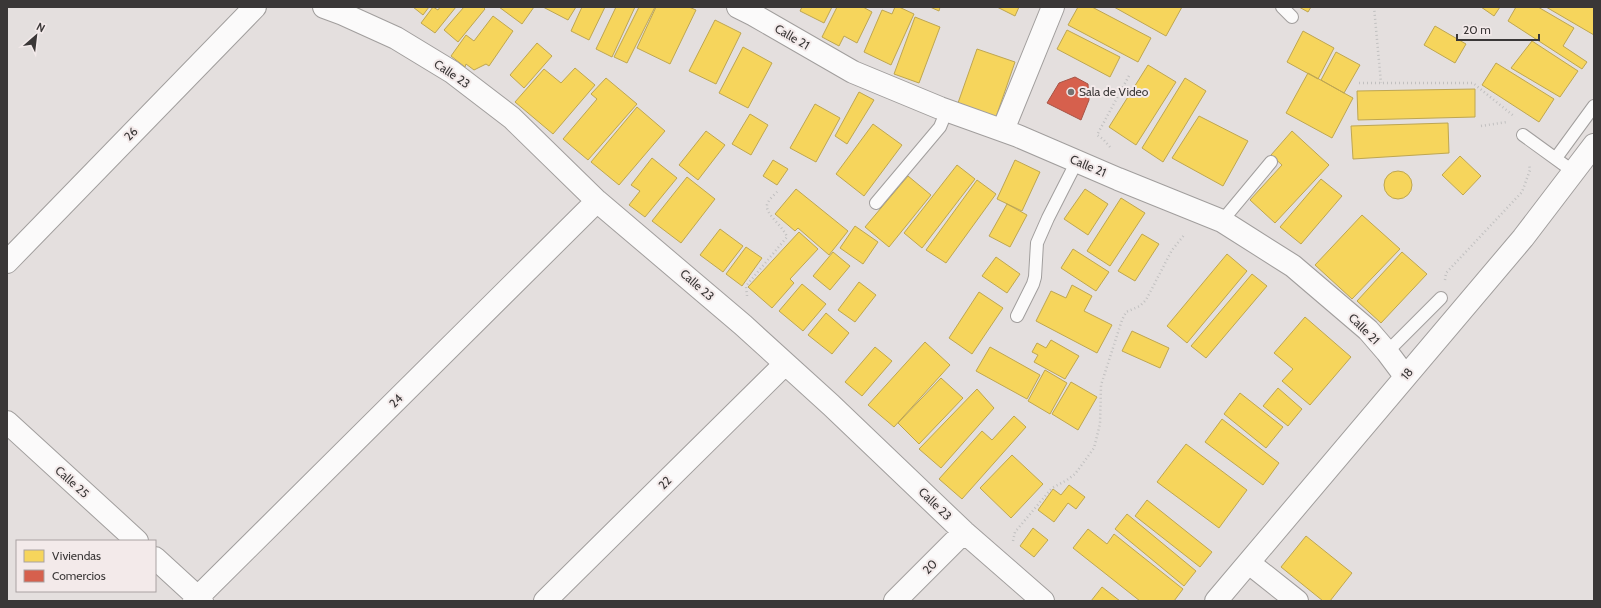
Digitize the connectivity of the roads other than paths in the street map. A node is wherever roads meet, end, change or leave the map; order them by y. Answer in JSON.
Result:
{"nodes":[{"id":1,"x":255,"y":7,"type":"edge"},
{"id":2,"x":324,"y":7,"type":"edge"},
{"id":3,"x":738,"y":7,"type":"edge"},
{"id":4,"x":1053,"y":7,"type":"edge"},
{"id":5,"x":1282,"y":7,"type":"edge"},
{"id":6,"x":1292,"y":17,"type":"dead end"},
{"id":7,"x":1594,"y":106,"type":"edge"},
{"id":8,"x":947,"y":110,"type":"junction"},
{"id":9,"x":1003,"y":130,"type":"junction"},
{"id":10,"x":1523,"y":135,"type":"road end"},
{"id":11,"x":1594,"y":145,"type":"edge"},
{"id":12,"x":1556,"y":158,"type":"junction"},
{"id":13,"x":1077,"y":161,"type":"junction"},
{"id":14,"x":1271,"y":162,"type":"dead end"},
{"id":15,"x":1574,"y":172,"type":"junction"},
{"id":16,"x":597,"y":201,"type":"junction"},
{"id":17,"x":876,"y":203,"type":"dead end"},
{"id":18,"x":1222,"y":221,"type":"junction"},
{"id":19,"x":7,"y":262,"type":"edge"},
{"id":20,"x":1441,"y":298,"type":"road end"},
{"id":21,"x":1017,"y":316,"type":"dead end"},
{"id":22,"x":1386,"y":352,"type":"junction"},
{"id":23,"x":785,"y":364,"type":"junction"},
{"id":24,"x":1405,"y":376,"type":"junction"},
{"id":25,"x":7,"y":422,"type":"edge"},
{"id":26,"x":964,"y":532,"type":"junction"},
{"id":27,"x":136,"y":540,"type":"edge"},
{"id":28,"x":156,"y":559,"type":"edge"},
{"id":29,"x":1249,"y":563,"type":"junction"},
{"id":30,"x":198,"y":600,"type":"edge"},
{"id":31,"x":545,"y":601,"type":"edge"},
{"id":32,"x":895,"y":601,"type":"edge"},
{"id":33,"x":1043,"y":601,"type":"edge"},
{"id":34,"x":1216,"y":601,"type":"edge"},
{"id":35,"x":1297,"y":601,"type":"edge"}],
"edges":[{"from":1,"to":19,"type":"street","name":"26"},
{"from":2,"to":16,"type":"street","name":"Calle 23"},
{"from":3,"to":8,"type":"street","name":"Calle 21"},
{"from":4,"to":9,"type":"street"},
{"from":5,"to":6,"type":"lane"},
{"from":7,"to":12,"type":"lane"},
{"from":8,"to":9,"type":"street","name":"Calle 21"},
{"from":8,"to":17,"type":"lane"},
{"from":9,"to":13,"type":"street","name":"Calle 21"},
{"from":10,"to":12,"type":"lane"},
{"from":11,"to":15,"type":"street","name":"18"},
{"from":12,"to":15,"type":"lane"},
{"from":13,"to":18,"type":"street","name":"Calle 21"},
{"from":13,"to":21,"type":"lane"},
{"from":14,"to":18,"type":"lane"},
{"from":15,"to":24,"type":"street","name":"18"},
{"from":16,"to":23,"type":"street","name":"Calle 23"},
{"from":16,"to":30,"type":"street","name":"24"},
{"from":18,"to":22,"type":"street","name":"Calle 21"},
{"from":20,"to":22,"type":"lane"},
{"from":22,"to":24,"type":"street","name":"Calle 21"},
{"from":23,"to":26,"type":"street","name":"Calle 23"},
{"from":23,"to":31,"type":"street","name":"22"},
{"from":24,"to":29,"type":"street","name":"18"},
{"from":25,"to":27,"type":"street","name":"Calle 25"},
{"from":26,"to":32,"type":"street","name":"20"},
{"from":26,"to":33,"type":"street","name":"Calle 23"},
{"from":28,"to":30,"type":"street"},
{"from":29,"to":34,"type":"street","name":"18"},
{"from":29,"to":35,"type":"street"}]}
